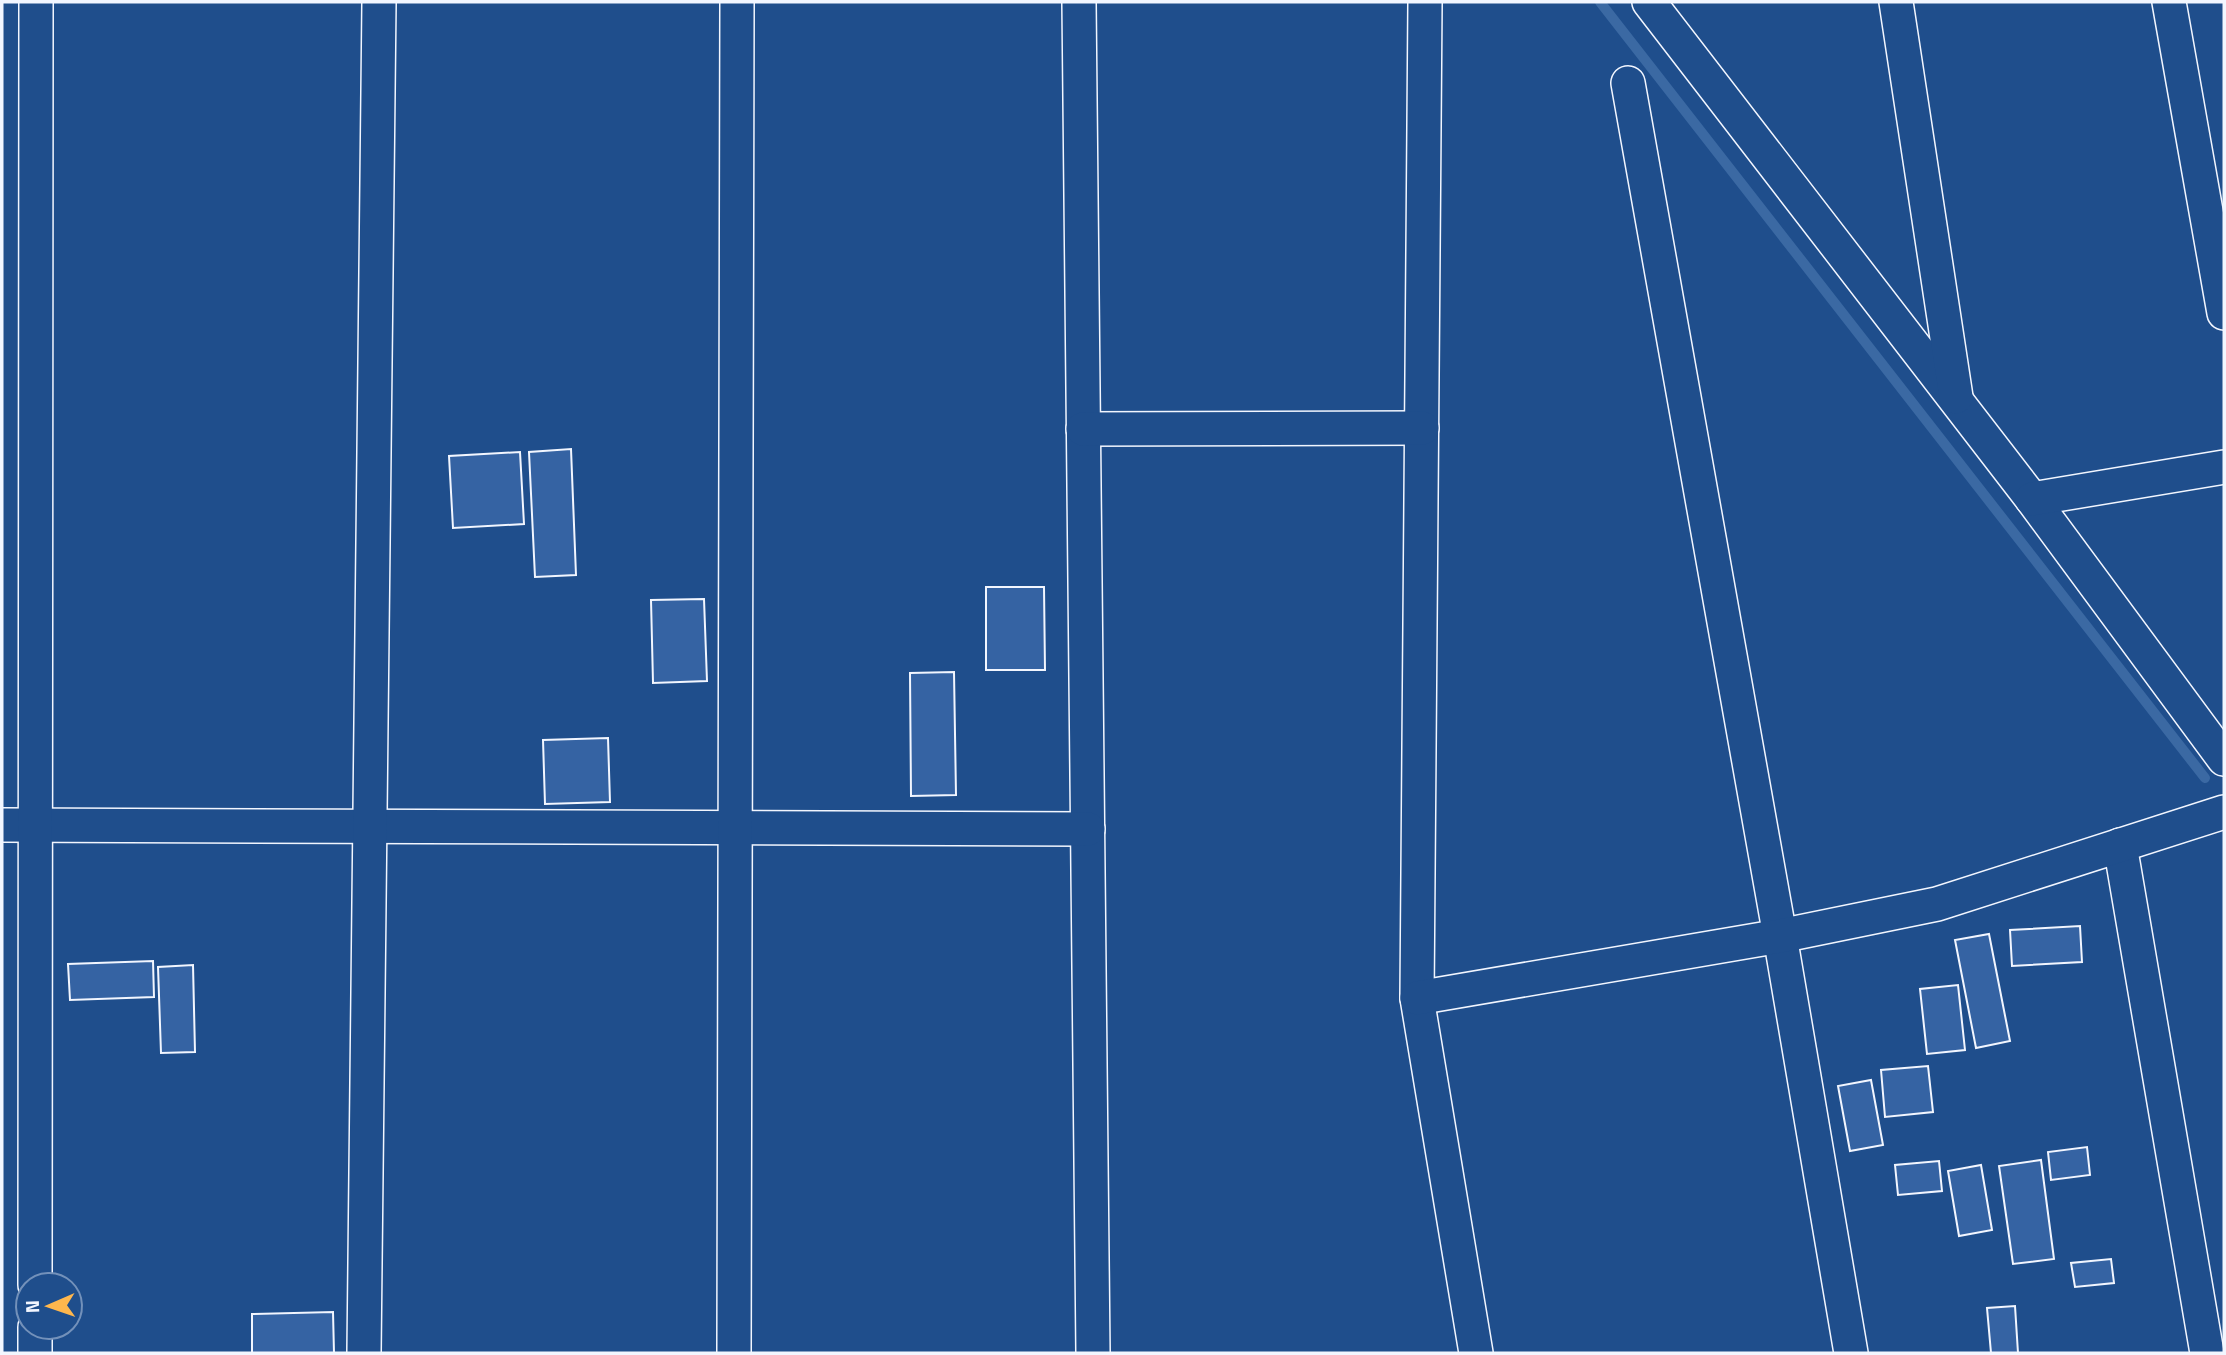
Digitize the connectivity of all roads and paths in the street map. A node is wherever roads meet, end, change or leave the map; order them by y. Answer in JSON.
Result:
{"nodes":[{"id":1,"x":36,"y":2,"type":"edge"},
{"id":2,"x":379,"y":2,"type":"edge"},
{"id":3,"x":737,"y":2,"type":"edge"},
{"id":4,"x":1079,"y":2,"type":"edge"},
{"id":5,"x":1425,"y":2,"type":"edge"},
{"id":6,"x":1648,"y":2,"type":"edge"},
{"id":7,"x":1895,"y":2,"type":"edge"},
{"id":8,"x":2169,"y":2,"type":"edge"},
{"id":9,"x":1628,"y":83,"type":"dead end"},
{"id":10,"x":2215,"y":206,"type":"edge"},
{"id":11,"x":2224,"y":313,"type":"edge"},
{"id":12,"x":1957,"y":401,"type":"junction"},
{"id":13,"x":1422,"y":428,"type":"junction"},
{"id":14,"x":1083,"y":429,"type":"junction"},
{"id":15,"x":2224,"y":467,"type":"edge"},
{"id":16,"x":2032,"y":499,"type":"junction"},
{"id":17,"x":2224,"y":759,"type":"edge"},
{"id":18,"x":2224,"y":812,"type":"edge"},
{"id":19,"x":2,"y":825,"type":"edge"},
{"id":20,"x":35,"y":825,"type":"junction"},
{"id":21,"x":370,"y":826,"type":"junction"},
{"id":22,"x":736,"y":828,"type":"junction"},
{"id":23,"x":1088,"y":829,"type":"junction"},
{"id":24,"x":2120,"y":845,"type":"junction"},
{"id":25,"x":1780,"y":936,"type":"junction"},
{"id":26,"x":1417,"y":998,"type":"junction"},
{"id":27,"x":35,"y":1271,"type":"edge"},
{"id":28,"x":364,"y":1353,"type":"edge"},
{"id":29,"x":734,"y":1353,"type":"edge"},
{"id":30,"x":1093,"y":1353,"type":"edge"},
{"id":31,"x":1476,"y":1353,"type":"edge"},
{"id":32,"x":1851,"y":1353,"type":"edge"},
{"id":33,"x":2207,"y":1353,"type":"edge"}],
"edges":[{"from":1,"to":20,"type":"street"},
{"from":2,"to":21,"type":"street"},
{"from":3,"to":22,"type":"street"},
{"from":4,"to":14,"type":"street"},
{"from":5,"to":13,"type":"street"},
{"from":6,"to":12,"type":"street"},
{"from":7,"to":12,"type":"street"},
{"from":8,"to":10,"type":"street"},
{"from":9,"to":25,"type":"street"},
{"from":10,"to":11,"type":"street"},
{"from":12,"to":16,"type":"street"},
{"from":13,"to":14,"type":"street"},
{"from":13,"to":26,"type":"street"},
{"from":14,"to":23,"type":"street"},
{"from":15,"to":16,"type":"street"},
{"from":16,"to":17,"type":"street"},
{"from":18,"to":24,"type":"street"},
{"from":19,"to":20,"type":"street"},
{"from":20,"to":21,"type":"street"},
{"from":20,"to":27,"type":"street"},
{"from":21,"to":22,"type":"street"},
{"from":21,"to":28,"type":"street"},
{"from":22,"to":23,"type":"street"},
{"from":22,"to":29,"type":"street"},
{"from":23,"to":30,"type":"street"},
{"from":24,"to":25,"type":"street"},
{"from":24,"to":33,"type":"street"},
{"from":25,"to":26,"type":"street"},
{"from":25,"to":32,"type":"street"},
{"from":26,"to":31,"type":"street"}]}
